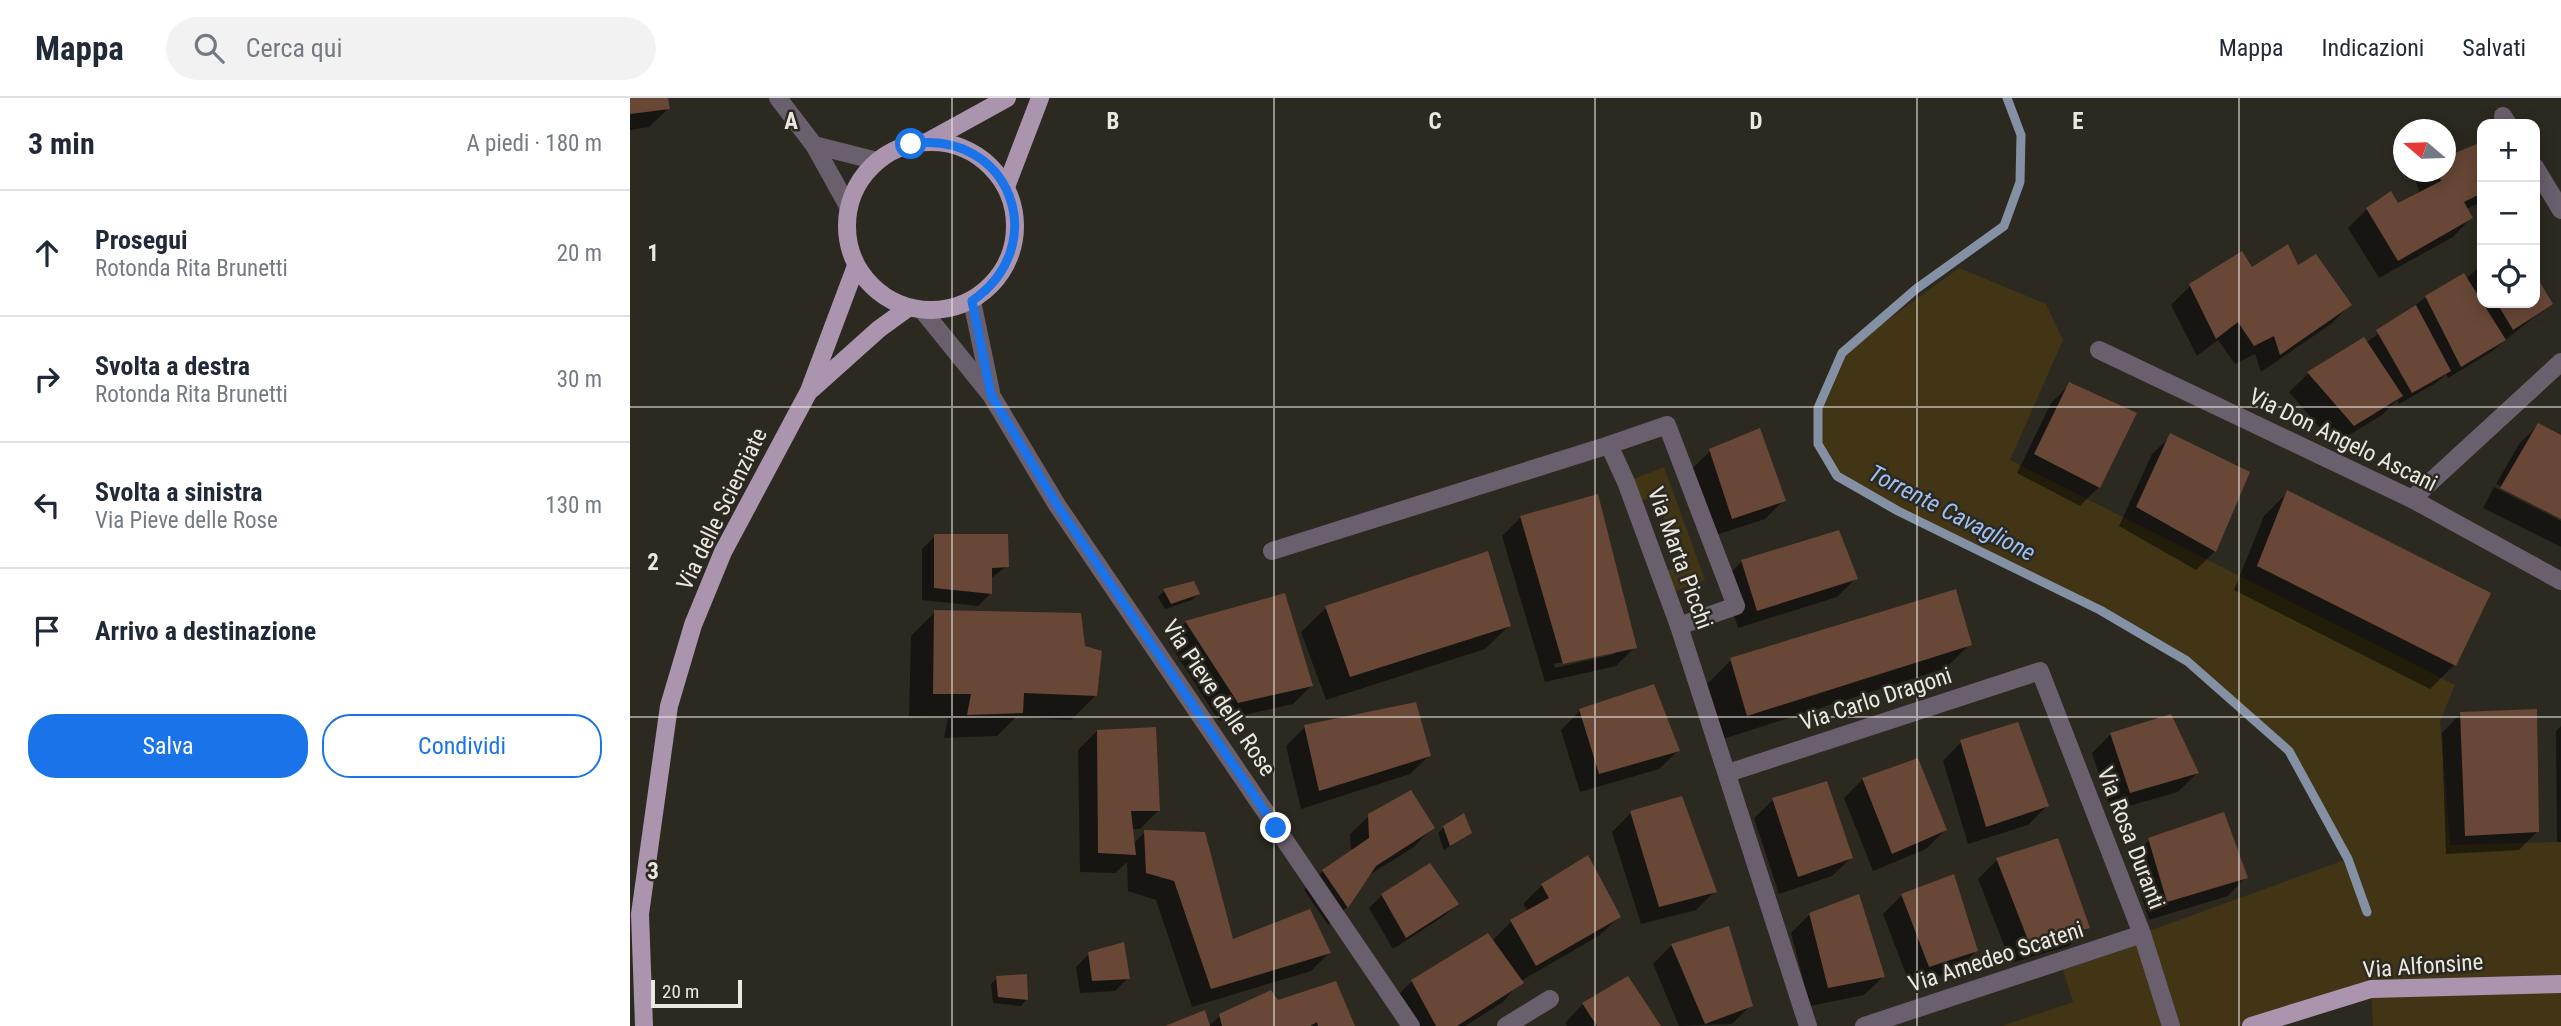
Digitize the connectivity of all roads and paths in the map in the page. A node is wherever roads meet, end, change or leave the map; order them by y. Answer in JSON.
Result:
{"nodes":[{"id":1,"x":778,"y":98,"type":"edge"},
{"id":2,"x":1007,"y":98,"type":"edge"},
{"id":3,"x":1040,"y":98,"type":"edge"},
{"id":4,"x":929,"y":141,"type":"junction"},
{"id":5,"x":814,"y":145,"type":"junction"},
{"id":6,"x":877,"y":161,"type":"junction"},
{"id":7,"x":2540,"y":175,"type":"edge"},
{"id":8,"x":1006,"y":187,"type":"junction"},
{"id":9,"x":849,"y":208,"type":"junction"},
{"id":10,"x":2561,"y":210,"type":"edge"},
{"id":11,"x":856,"y":266,"type":"junction"},
{"id":12,"x":972,"y":301,"type":"junction"},
{"id":13,"x":915,"y":309,"type":"junction"},
{"id":14,"x":2099,"y":350,"type":"dead end"},
{"id":15,"x":2561,"y":362,"type":"edge"},
{"id":16,"x":809,"y":391,"type":"junction"},
{"id":17,"x":991,"y":395,"type":"junction"},
{"id":18,"x":1609,"y":445,"type":"junction"},
{"id":19,"x":2412,"y":499,"type":"junction"},
{"id":20,"x":1272,"y":551,"type":"dead end"},
{"id":21,"x":2561,"y":580,"type":"edge"},
{"id":22,"x":1679,"y":626,"type":"junction"},
{"id":23,"x":2040,"y":671,"type":"joint"},
{"id":24,"x":1728,"y":773,"type":"junction"},
{"id":25,"x":2142,"y":934,"type":"junction"},
{"id":26,"x":2561,"y":984,"type":"edge"},
{"id":27,"x":1550,"y":999,"type":"dead end"},
{"id":28,"x":644,"y":1026,"type":"edge"},
{"id":29,"x":1411,"y":1026,"type":"edge"},
{"id":30,"x":1506,"y":1026,"type":"edge"},
{"id":31,"x":1808,"y":1026,"type":"edge"},
{"id":32,"x":1864,"y":1026,"type":"edge"},
{"id":33,"x":2171,"y":1026,"type":"edge"},
{"id":34,"x":2251,"y":1026,"type":"edge"}],
"edges":[{"from":1,"to":5,"type":"street"},
{"from":2,"to":4,"type":"main road"},
{"from":3,"to":8,"type":"main road"},
{"from":4,"to":6,"type":"main road"},
{"from":4,"to":8,"type":"main road"},
{"from":5,"to":6,"type":"street"},
{"from":5,"to":9,"type":"street"},
{"from":6,"to":9,"type":"main road"},
{"from":7,"to":10,"type":"street"},
{"from":8,"to":12,"type":"main road"},
{"from":9,"to":11,"type":"main road"},
{"from":11,"to":13,"type":"main road"},
{"from":11,"to":16,"type":"main road","name":"Via delle Scienziate"},
{"from":12,"to":13,"type":"main road"},
{"from":12,"to":17,"type":"street","name":"Via Pieve delle Rose"},
{"from":13,"to":16,"type":"main road","name":"Via delle Scienziate"},
{"from":13,"to":17,"type":"street","name":"Via Pieve delle Rose"},
{"from":14,"to":19,"type":"street","name":"Via Don Angelo Ascani"},
{"from":15,"to":19,"type":"street"},
{"from":16,"to":28,"type":"main road","name":"Via delle Scienziate"},
{"from":17,"to":29,"type":"street","name":"Via Pieve delle Rose"},
{"from":18,"to":20,"type":"street"},
{"from":18,"to":22,"type":"street","name":"Via Marta Picchi"},
{"from":18,"to":22,"type":"street"},
{"from":19,"to":21,"type":"street","name":"Via Don Angelo Ascani"},
{"from":22,"to":24,"type":"street","name":"Via Marta Picchi"},
{"from":23,"to":24,"type":"street","name":"Via Carlo Dragoni"},
{"from":23,"to":25,"type":"street","name":"Via Rosa Duranti"},
{"from":24,"to":31,"type":"street","name":"Via Marta Picchi"},
{"from":25,"to":32,"type":"street","name":"Via Amedeo Scateni"},
{"from":25,"to":33,"type":"street","name":"Via Rosa Duranti"},
{"from":26,"to":34,"type":"main road","name":"Via Alfonsine"},
{"from":27,"to":30,"type":"street"}]}
